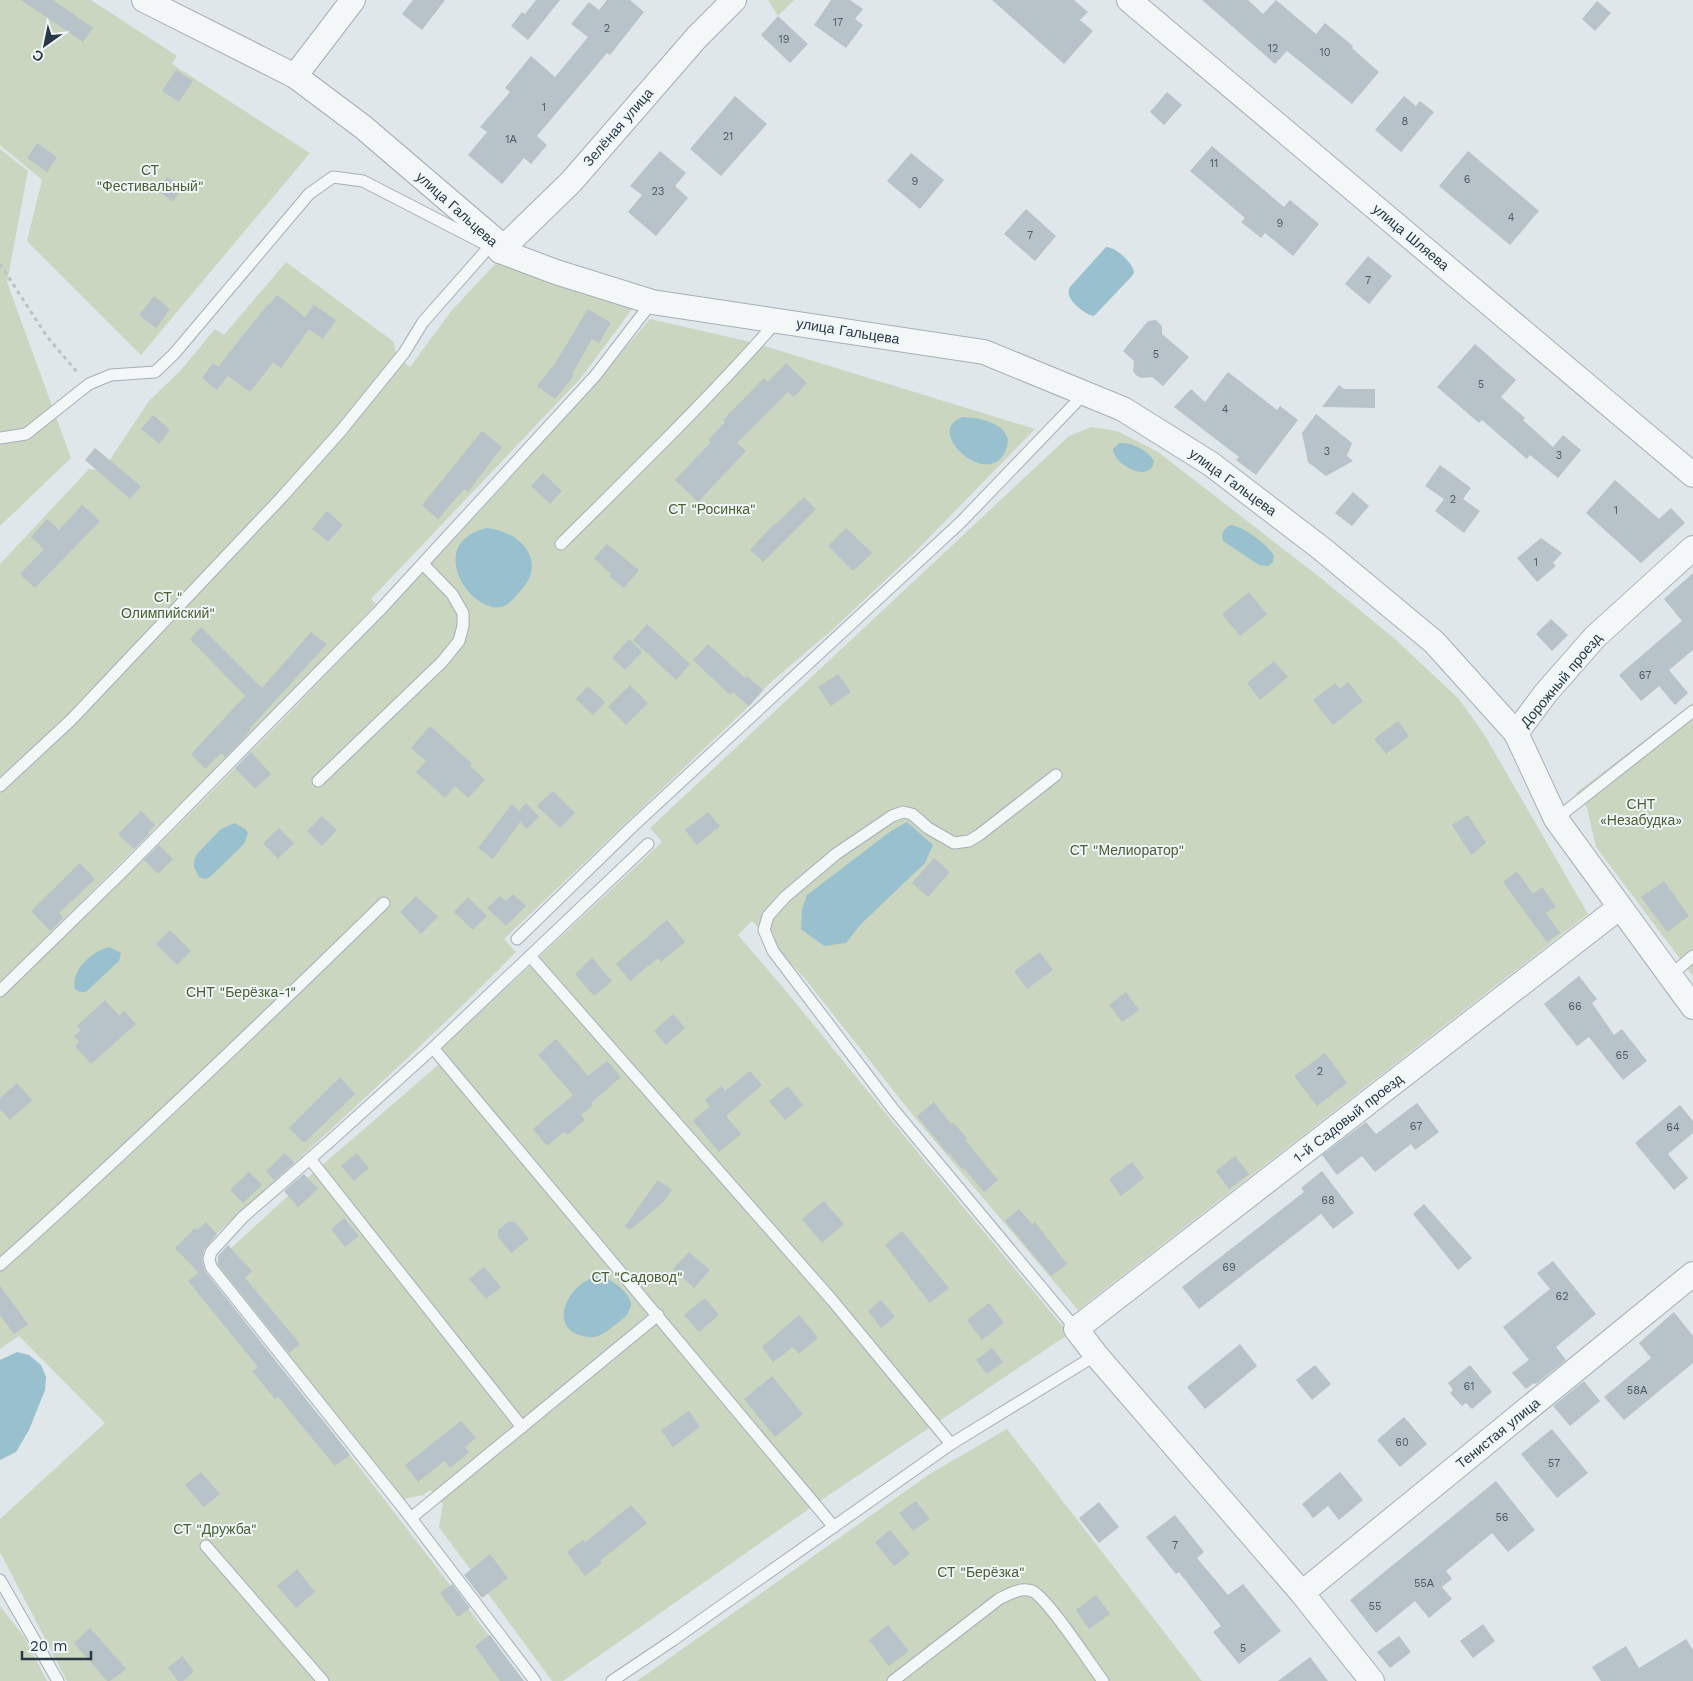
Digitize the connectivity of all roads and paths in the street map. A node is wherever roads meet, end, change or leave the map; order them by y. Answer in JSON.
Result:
{"nodes":[{"id":1,"x":144,"y":0,"type":"edge"},
{"id":2,"x":353,"y":0,"type":"edge"},
{"id":3,"x":734,"y":0,"type":"edge"},
{"id":4,"x":1129,"y":0,"type":"edge"},
{"id":5,"x":295,"y":76,"type":"junction"},
{"id":6,"x":495,"y":249,"type":"junction"},
{"id":7,"x":0,"y":264,"type":"edge"},
{"id":8,"x":652,"y":302,"type":"junction"},
{"id":9,"x":777,"y":320,"type":"junction"},
{"id":10,"x":89,"y":384,"type":"junction"},
{"id":11,"x":1085,"y":393,"type":"junction"},
{"id":12,"x":0,"y":438,"type":"edge"},
{"id":13,"x":1693,"y":475,"type":"edge"},
{"id":14,"x":561,"y":544,"type":"dead end"},
{"id":15,"x":1693,"y":548,"type":"edge"},
{"id":16,"x":423,"y":564,"type":"junction"},
{"id":17,"x":1693,"y":711,"type":"edge"},
{"id":18,"x":1516,"y":733,"type":"junction"},
{"id":19,"x":1056,"y":775,"type":"dead end"},
{"id":20,"x":318,"y":781,"type":"dead end"},
{"id":21,"x":0,"y":786,"type":"edge"},
{"id":22,"x":1556,"y":819,"type":"junction"},
{"id":23,"x":648,"y":844,"type":"dead end"},
{"id":24,"x":384,"y":903,"type":"dead end"},
{"id":25,"x":1620,"y":908,"type":"junction"},
{"id":26,"x":517,"y":939,"type":"dead end"},
{"id":27,"x":530,"y":956,"type":"junction"},
{"id":28,"x":1693,"y":956,"type":"edge"},
{"id":29,"x":1670,"y":976,"type":"junction"},
{"id":30,"x":0,"y":991,"type":"edge"},
{"id":31,"x":1693,"y":1007,"type":"edge"},
{"id":32,"x":433,"y":1048,"type":"junction"},
{"id":33,"x":310,"y":1159,"type":"junction"},
{"id":34,"x":0,"y":1265,"type":"edge"},
{"id":35,"x":1693,"y":1274,"type":"edge"},
{"id":36,"x":658,"y":1315,"type":"junction"},
{"id":37,"x":1076,"y":1329,"type":"junction"},
{"id":38,"x":1096,"y":1355,"type":"junction"},
{"id":39,"x":522,"y":1427,"type":"junction"},
{"id":40,"x":952,"y":1444,"type":"junction"},
{"id":41,"x":410,"y":1518,"type":"junction"},
{"id":42,"x":834,"y":1527,"type":"junction"},
{"id":43,"x":206,"y":1546,"type":"dead end"},
{"id":44,"x":0,"y":1580,"type":"edge"},
{"id":45,"x":1302,"y":1592,"type":"junction"},
{"id":46,"x":58,"y":1681,"type":"edge"},
{"id":47,"x":323,"y":1681,"type":"edge"},
{"id":48,"x":535,"y":1681,"type":"edge"},
{"id":49,"x":612,"y":1681,"type":"edge"},
{"id":50,"x":893,"y":1681,"type":"edge"},
{"id":51,"x":1103,"y":1681,"type":"edge"},
{"id":52,"x":1372,"y":1681,"type":"edge"}],
"edges":[{"from":1,"to":5,"type":"street","name":"улица Гальцева"},
{"from":2,"to":5,"type":"street"},
{"from":3,"to":6,"type":"street","name":"Зелёная улица"},
{"from":4,"to":13,"type":"street","name":"улица Шляева"},
{"from":5,"to":6,"type":"street","name":"улица Гальцева"},
{"from":6,"to":8,"type":"street","name":"улица Гальцева"},
{"from":6,"to":10,"type":"lane"},
{"from":6,"to":21,"type":"lane"},
{"from":7,"to":10,"type":"path"},
{"from":8,"to":9,"type":"street","name":"улица Гальцева"},
{"from":8,"to":16,"type":"lane"},
{"from":9,"to":11,"type":"street","name":"улица Гальцева"},
{"from":9,"to":14,"type":"lane"},
{"from":10,"to":12,"type":"lane"},
{"from":11,"to":18,"type":"street","name":"улица Гальцева"},
{"from":11,"to":26,"type":"lane"},
{"from":15,"to":18,"type":"street","name":"Дорожный проезд"},
{"from":16,"to":20,"type":"lane"},
{"from":16,"to":30,"type":"lane"},
{"from":17,"to":22,"type":"lane"},
{"from":18,"to":22,"type":"street","name":"Дорожный проезд"},
{"from":19,"to":37,"type":"lane"},
{"from":22,"to":25,"type":"street","name":"Дорожный проезд"},
{"from":23,"to":27,"type":"lane"},
{"from":24,"to":34,"type":"lane"},
{"from":25,"to":29,"type":"street","name":"Дорожный проезд"},
{"from":25,"to":37,"type":"street","name":"1-й Садовый проезд"},
{"from":27,"to":32,"type":"lane"},
{"from":27,"to":40,"type":"lane"},
{"from":28,"to":29,"type":"lane"},
{"from":29,"to":31,"type":"street","name":"Дорожный проезд"},
{"from":32,"to":33,"type":"lane"},
{"from":32,"to":36,"type":"lane"},
{"from":33,"to":39,"type":"lane"},
{"from":33,"to":41,"type":"lane"},
{"from":35,"to":45,"type":"street","name":"Тенистая улица"},
{"from":36,"to":39,"type":"lane"},
{"from":36,"to":42,"type":"lane"},
{"from":37,"to":38,"type":"street"},
{"from":38,"to":40,"type":"lane"},
{"from":38,"to":45,"type":"street"},
{"from":39,"to":41,"type":"lane"},
{"from":40,"to":42,"type":"lane"},
{"from":41,"to":48,"type":"lane"},
{"from":42,"to":49,"type":"lane"},
{"from":43,"to":47,"type":"lane"},
{"from":44,"to":46,"type":"lane"},
{"from":45,"to":52,"type":"street"},
{"from":50,"to":51,"type":"lane"}]}
